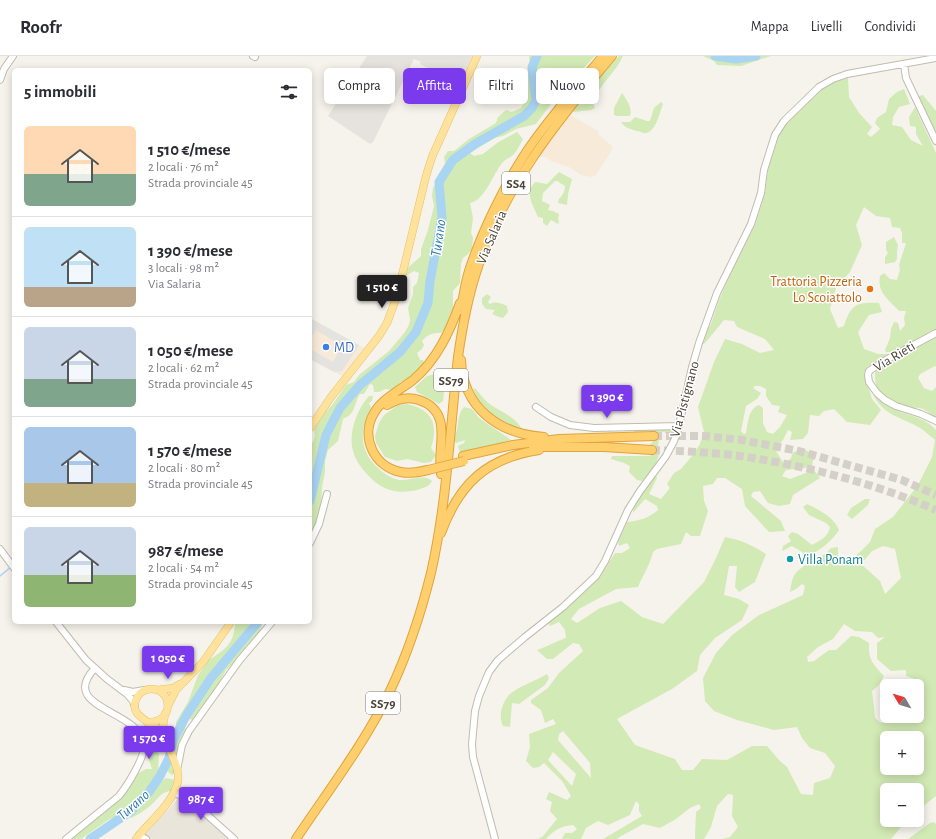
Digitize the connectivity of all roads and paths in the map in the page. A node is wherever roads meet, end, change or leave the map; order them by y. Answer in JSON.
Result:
{"nodes":[{"id":1,"x":13,"y":56,"type":"edge"},
{"id":2,"x":477,"y":56,"type":"edge"},
{"id":3,"x":603,"y":56,"type":"edge"},
{"id":4,"x":612,"y":56,"type":"edge"},
{"id":5,"x":936,"y":58,"type":"edge"},
{"id":6,"x":904,"y":64,"type":"junction"},
{"id":7,"x":0,"y":80,"type":"edge"},
{"id":8,"x":936,"y":141,"type":"edge"},
{"id":9,"x":465,"y":287,"type":"junction"},
{"id":10,"x":462,"y":332,"type":"junction"},
{"id":11,"x":936,"y":333,"type":"edge"},
{"id":12,"x":536,"y":407,"type":"dead end"},
{"id":13,"x":936,"y":421,"type":"edge"},
{"id":14,"x":312,"y":425,"type":"edge"},
{"id":15,"x":679,"y":426,"type":"junction"},
{"id":16,"x":654,"y":436,"type":"tunnel mouth"},
{"id":17,"x":559,"y":443,"type":"junction"},
{"id":18,"x":652,"y":450,"type":"tunnel mouth"},
{"id":19,"x":427,"y":467,"type":"junction"},
{"id":20,"x":441,"y":474,"type":"junction"},
{"id":21,"x":327,"y":494,"type":"dead end"},
{"id":22,"x":438,"y":531,"type":"junction"},
{"id":23,"x":312,"y":539,"type":"edge"},
{"id":24,"x":0,"y":549,"type":"edge"},
{"id":25,"x":435,"y":551,"type":"junction"},
{"id":26,"x":12,"y":565,"type":"edge"},
{"id":27,"x":58,"y":624,"type":"edge"},
{"id":28,"x":230,"y":624,"type":"edge"},
{"id":29,"x":270,"y":624,"type":"edge"},
{"id":30,"x":94,"y":668,"type":"junction"},
{"id":31,"x":183,"y":682,"type":"junction"},
{"id":32,"x":121,"y":689,"type":"junction"},
{"id":33,"x":146,"y":690,"type":"junction"},
{"id":34,"x":157,"y":690,"type":"junction"},
{"id":35,"x":168,"y":706,"type":"junction"},
{"id":36,"x":135,"y":707,"type":"junction"},
{"id":37,"x":165,"y":714,"type":"junction"},
{"id":38,"x":147,"y":722,"type":"junction"},
{"id":39,"x":165,"y":736,"type":"junction"},
{"id":40,"x":177,"y":769,"type":"junction"},
{"id":41,"x":174,"y":792,"type":"junction"},
{"id":42,"x":141,"y":838,"type":"edge"},
{"id":43,"x":495,"y":838,"type":"edge"},
{"id":44,"x":66,"y":839,"type":"edge"},
{"id":45,"x":234,"y":839,"type":"edge"},
{"id":46,"x":296,"y":839,"type":"edge"},
{"id":47,"x":488,"y":839,"type":"edge"}],
"edges":[{"from":1,"to":7,"type":"street"},
{"from":2,"to":14,"type":"main road"},
{"from":3,"to":9,"type":"highway","name":"Via Salaria","number":"SS4"},
{"from":4,"to":10,"type":"highway","name":"Via Salaria","number":"SS4"},
{"from":5,"to":6,"type":"street","name":"Via Pistignano"},
{"from":6,"to":8,"type":"street"},
{"from":6,"to":15,"type":"street","name":"Via Pistignano"},
{"from":9,"to":19,"type":"highway","number":"SS4"},
{"from":9,"to":20,"type":"highway","number":"SS79"},
{"from":10,"to":17,"type":"highway","number":"SS4"},
{"from":10,"to":22,"type":"highway","number":"SS79"},
{"from":11,"to":13,"type":"street","name":"Via Rieti"},
{"from":12,"to":15,"type":"street"},
{"from":15,"to":43,"type":"street","name":"Via Pistignano"},
{"from":16,"to":17,"type":"highway","number":"SS4"},
{"from":17,"to":18,"type":"highway","number":"SS4"},
{"from":17,"to":19,"type":"highway"},
{"from":17,"to":25,"type":"highway"},
{"from":19,"to":20,"type":"highway"},
{"from":20,"to":22,"type":"highway","number":"SS79"},
{"from":21,"to":23,"type":"street"},
{"from":22,"to":25,"type":"highway","number":"SS79"},
{"from":24,"to":26,"type":"street"},
{"from":25,"to":46,"type":"highway","number":"SS79"},
{"from":27,"to":30,"type":"street"},
{"from":28,"to":31,"type":"main road"},
{"from":29,"to":40,"type":"street"},
{"from":30,"to":32,"type":"street"},
{"from":30,"to":44,"type":"street"},
{"from":31,"to":34,"type":"main road"},
{"from":31,"to":35,"type":"main road"},
{"from":32,"to":33,"type":"street"},
{"from":32,"to":36,"type":"street"},
{"from":33,"to":34,"type":"main road"},
{"from":33,"to":36,"type":"main road"},
{"from":34,"to":35,"type":"main road"},
{"from":35,"to":37,"type":"main road"},
{"from":36,"to":38,"type":"main road"},
{"from":37,"to":38,"type":"main road"},
{"from":37,"to":39,"type":"main road"},
{"from":38,"to":39,"type":"main road"},
{"from":39,"to":40,"type":"main road"},
{"from":40,"to":41,"type":"main road"},
{"from":41,"to":42,"type":"main road"},
{"from":41,"to":45,"type":"street"},
{"from":43,"to":47,"type":"street"}]}
